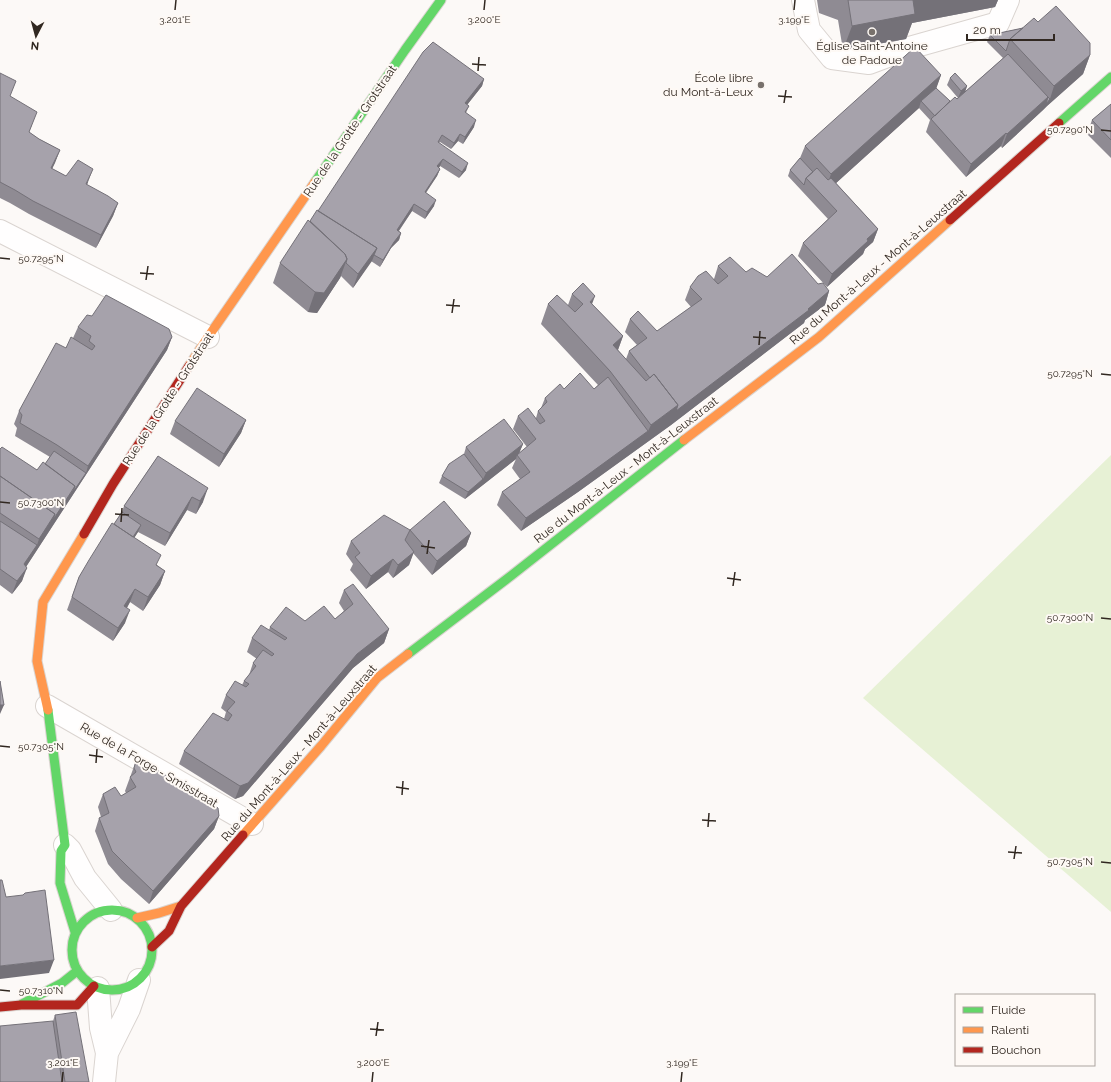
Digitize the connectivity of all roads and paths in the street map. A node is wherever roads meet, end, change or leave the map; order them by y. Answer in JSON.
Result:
{"nodes":[{"id":1,"x":442,"y":0,"type":"edge"},
{"id":2,"x":803,"y":0,"type":"edge"},
{"id":3,"x":1008,"y":0,"type":"edge"},
{"id":4,"x":1111,"y":77,"type":"edge"},
{"id":5,"x":0,"y":231,"type":"edge"},
{"id":6,"x":208,"y":337,"type":"junction"},
{"id":7,"x":47,"y":706,"type":"junction"},
{"id":8,"x":252,"y":824,"type":"junction"},
{"id":9,"x":65,"y":845,"type":"junction"},
{"id":10,"x":181,"y":906,"type":"junction"},
{"id":11,"x":111,"y":910,"type":"junction"},
{"id":12,"x":137,"y":918,"type":"junction"},
{"id":13,"x":75,"y":932,"type":"junction"},
{"id":14,"x":152,"y":947,"type":"junction"},
{"id":15,"x":77,"y":972,"type":"junction"},
{"id":16,"x":139,"y":980,"type":"junction"},
{"id":17,"x":96,"y":987,"type":"junction"},
{"id":18,"x":21,"y":1005,"type":"junction"},
{"id":19,"x":0,"y":1007,"type":"edge"},
{"id":20,"x":107,"y":1053,"type":"junction"},
{"id":21,"x":104,"y":1082,"type":"edge"}],
"edges":[{"from":1,"to":6,"type":"main road","name":"Rue de la Grotte - Grotstraat"},
{"from":2,"to":3,"type":"street"},
{"from":4,"to":8,"type":"main road","name":"Rue du Mont-à-Leux - Mont-à-Leuxstraat"},
{"from":5,"to":6,"type":"street"},
{"from":6,"to":7,"type":"main road","name":"Rue de la Grotte - Grotstraat"},
{"from":7,"to":8,"type":"street","name":"Rue de la Forge - Smisstraat"},
{"from":7,"to":9,"type":"main road","name":"Rue de la Grotte - Grotstraat"},
{"from":8,"to":10,"type":"main road","name":"Rue du Mont-à-Leux - Mont-à-Leuxstraat"},
{"from":9,"to":11,"type":"street","name":"Rue de la Grotte - Grotstraat"},
{"from":9,"to":13,"type":"main road","name":"Rue de la Grotte - Grotstraat"},
{"from":10,"to":12,"type":"main road"},
{"from":10,"to":14,"type":"main road","name":"Rue du Mont-à-Leux - Mont-à-Leuxstraat"},
{"from":11,"to":12,"type":"main road"},
{"from":11,"to":13,"type":"main road"},
{"from":12,"to":14,"type":"main road"},
{"from":13,"to":15,"type":"main road"},
{"from":14,"to":16,"type":"main road"},
{"from":15,"to":17,"type":"main road"},
{"from":15,"to":18,"type":"main road"},
{"from":16,"to":17,"type":"main road"},
{"from":16,"to":20,"type":"street"},
{"from":17,"to":18,"type":"main road"},
{"from":17,"to":20,"type":"street"},
{"from":18,"to":19,"type":"main road"},
{"from":20,"to":21,"type":"street"}]}
